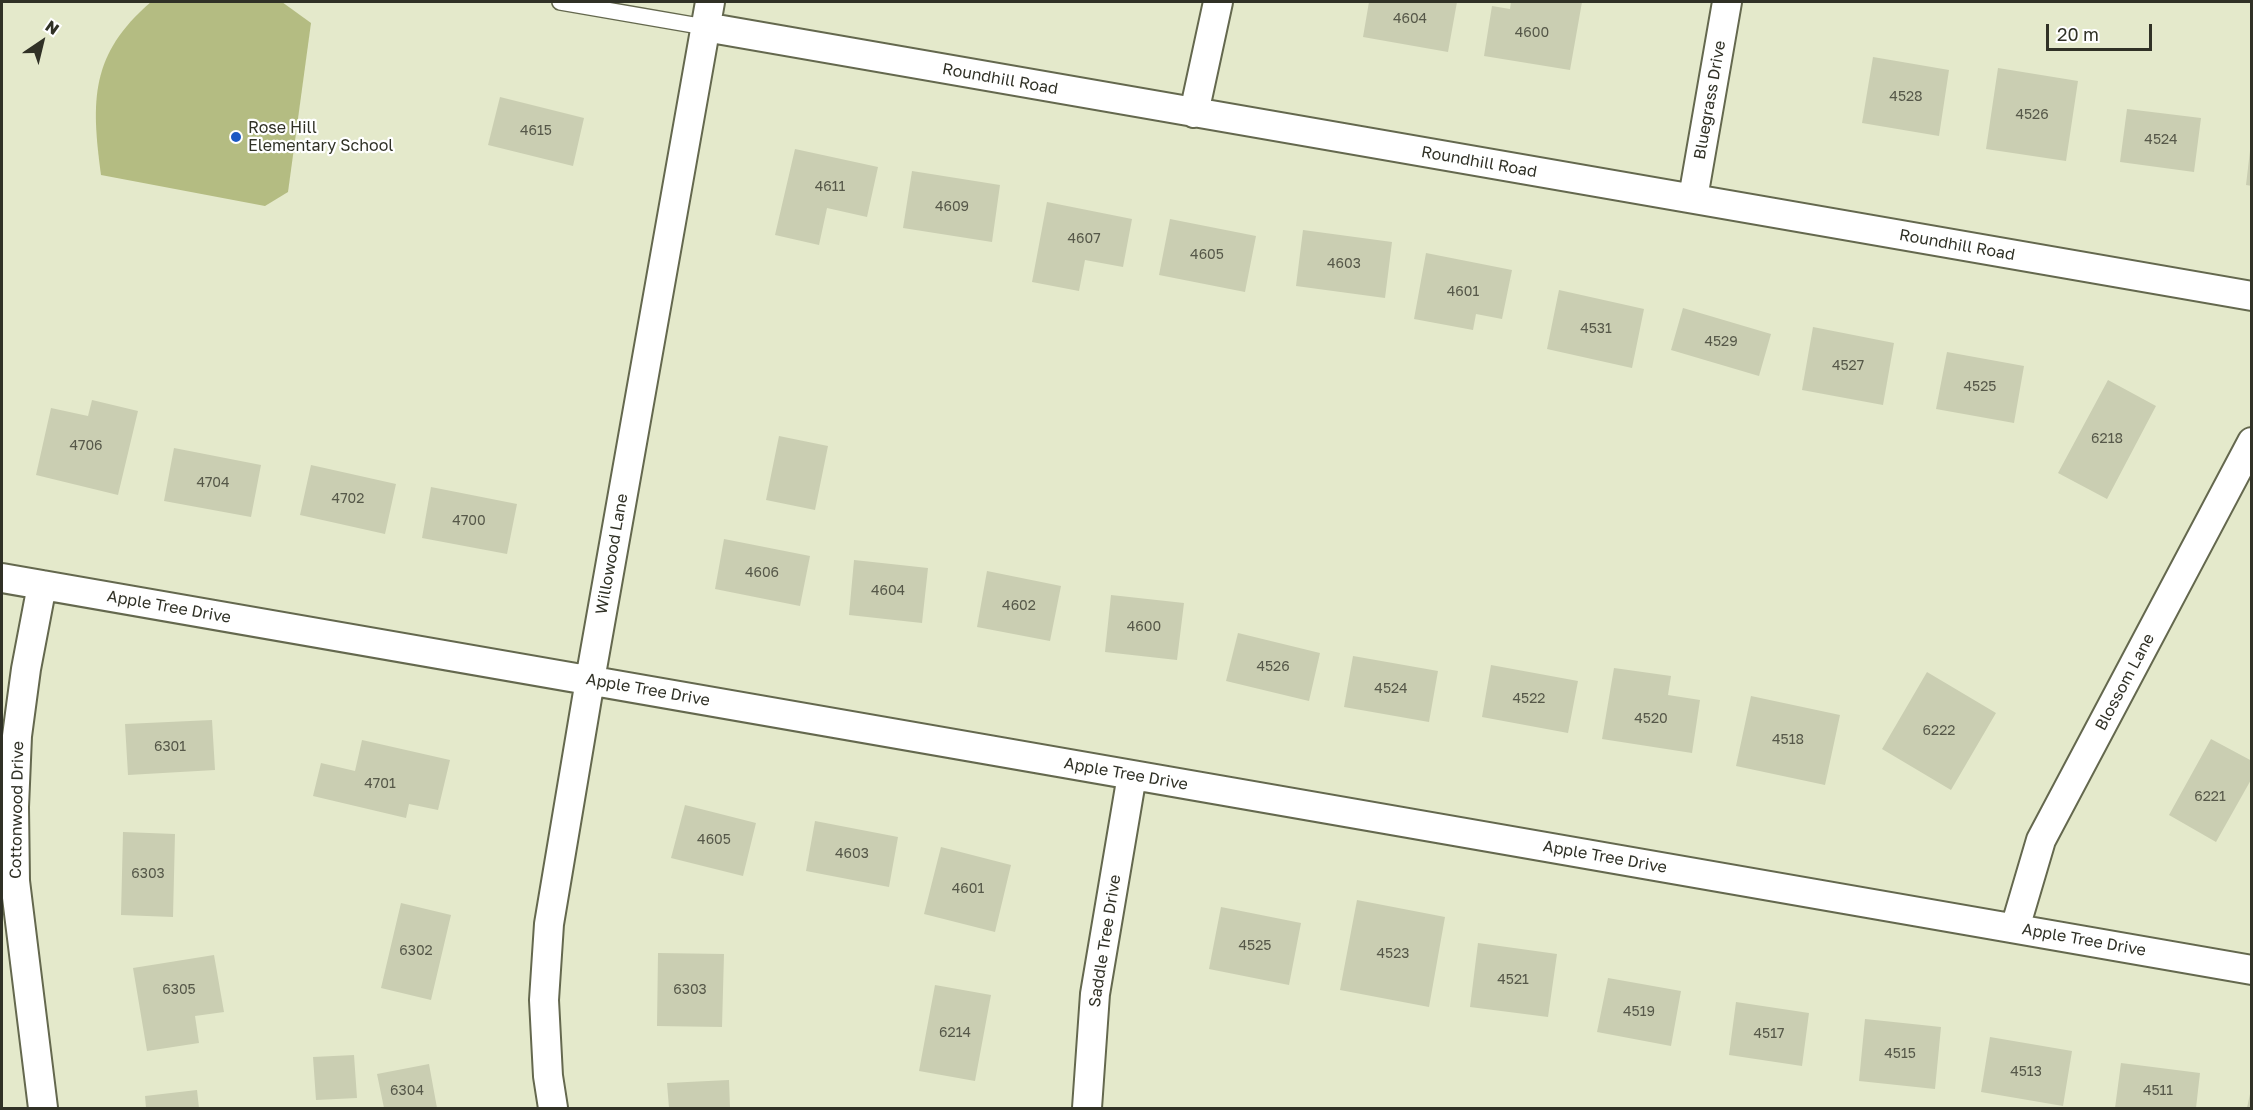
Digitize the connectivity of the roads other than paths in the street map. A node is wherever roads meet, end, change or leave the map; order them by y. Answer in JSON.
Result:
{"nodes":[{"id":1,"x":560,"y":2,"type":"edge"},
{"id":2,"x":1218,"y":2,"type":"edge"},
{"id":3,"x":1727,"y":2,"type":"edge"},
{"id":4,"x":708,"y":14,"type":"edge"},
{"id":5,"x":1194,"y":113,"type":"junction"},
{"id":6,"x":1693,"y":198,"type":"junction"},
{"id":7,"x":2252,"y":296,"type":"edge"},
{"id":8,"x":2252,"y":442,"type":"edge"},
{"id":9,"x":2,"y":578,"type":"edge"},
{"id":10,"x":42,"y":585,"type":"junction"},
{"id":11,"x":590,"y":680,"type":"junction"},
{"id":12,"x":1132,"y":775,"type":"junction"},
{"id":13,"x":2015,"y":928,"type":"junction"},
{"id":14,"x":2252,"y":970,"type":"edge"},
{"id":15,"x":43,"y":1108,"type":"edge"},
{"id":16,"x":553,"y":1108,"type":"edge"},
{"id":17,"x":1087,"y":1108,"type":"edge"}],
"edges":[{"from":1,"to":4,"type":"lane"},
{"from":2,"to":5,"type":"street"},
{"from":3,"to":6,"type":"street","name":"Bluegrass Drive"},
{"from":4,"to":5,"type":"street","name":"Roundhill Road"},
{"from":4,"to":11,"type":"street","name":"Willowood Lane"},
{"from":5,"to":6,"type":"street","name":"Roundhill Road"},
{"from":6,"to":7,"type":"street","name":"Roundhill Road"},
{"from":8,"to":13,"type":"street","name":"Blossom Lane"},
{"from":9,"to":10,"type":"street","name":"Apple Tree Drive"},
{"from":10,"to":11,"type":"street","name":"Apple Tree Drive"},
{"from":10,"to":15,"type":"street","name":"Cottonwood Drive"},
{"from":11,"to":12,"type":"street","name":"Apple Tree Drive"},
{"from":11,"to":16,"type":"street","name":"Willowood Lane"},
{"from":12,"to":13,"type":"street","name":"Apple Tree Drive"},
{"from":12,"to":17,"type":"street","name":"Saddle Tree Drive"},
{"from":13,"to":14,"type":"street","name":"Apple Tree Drive"}]}
